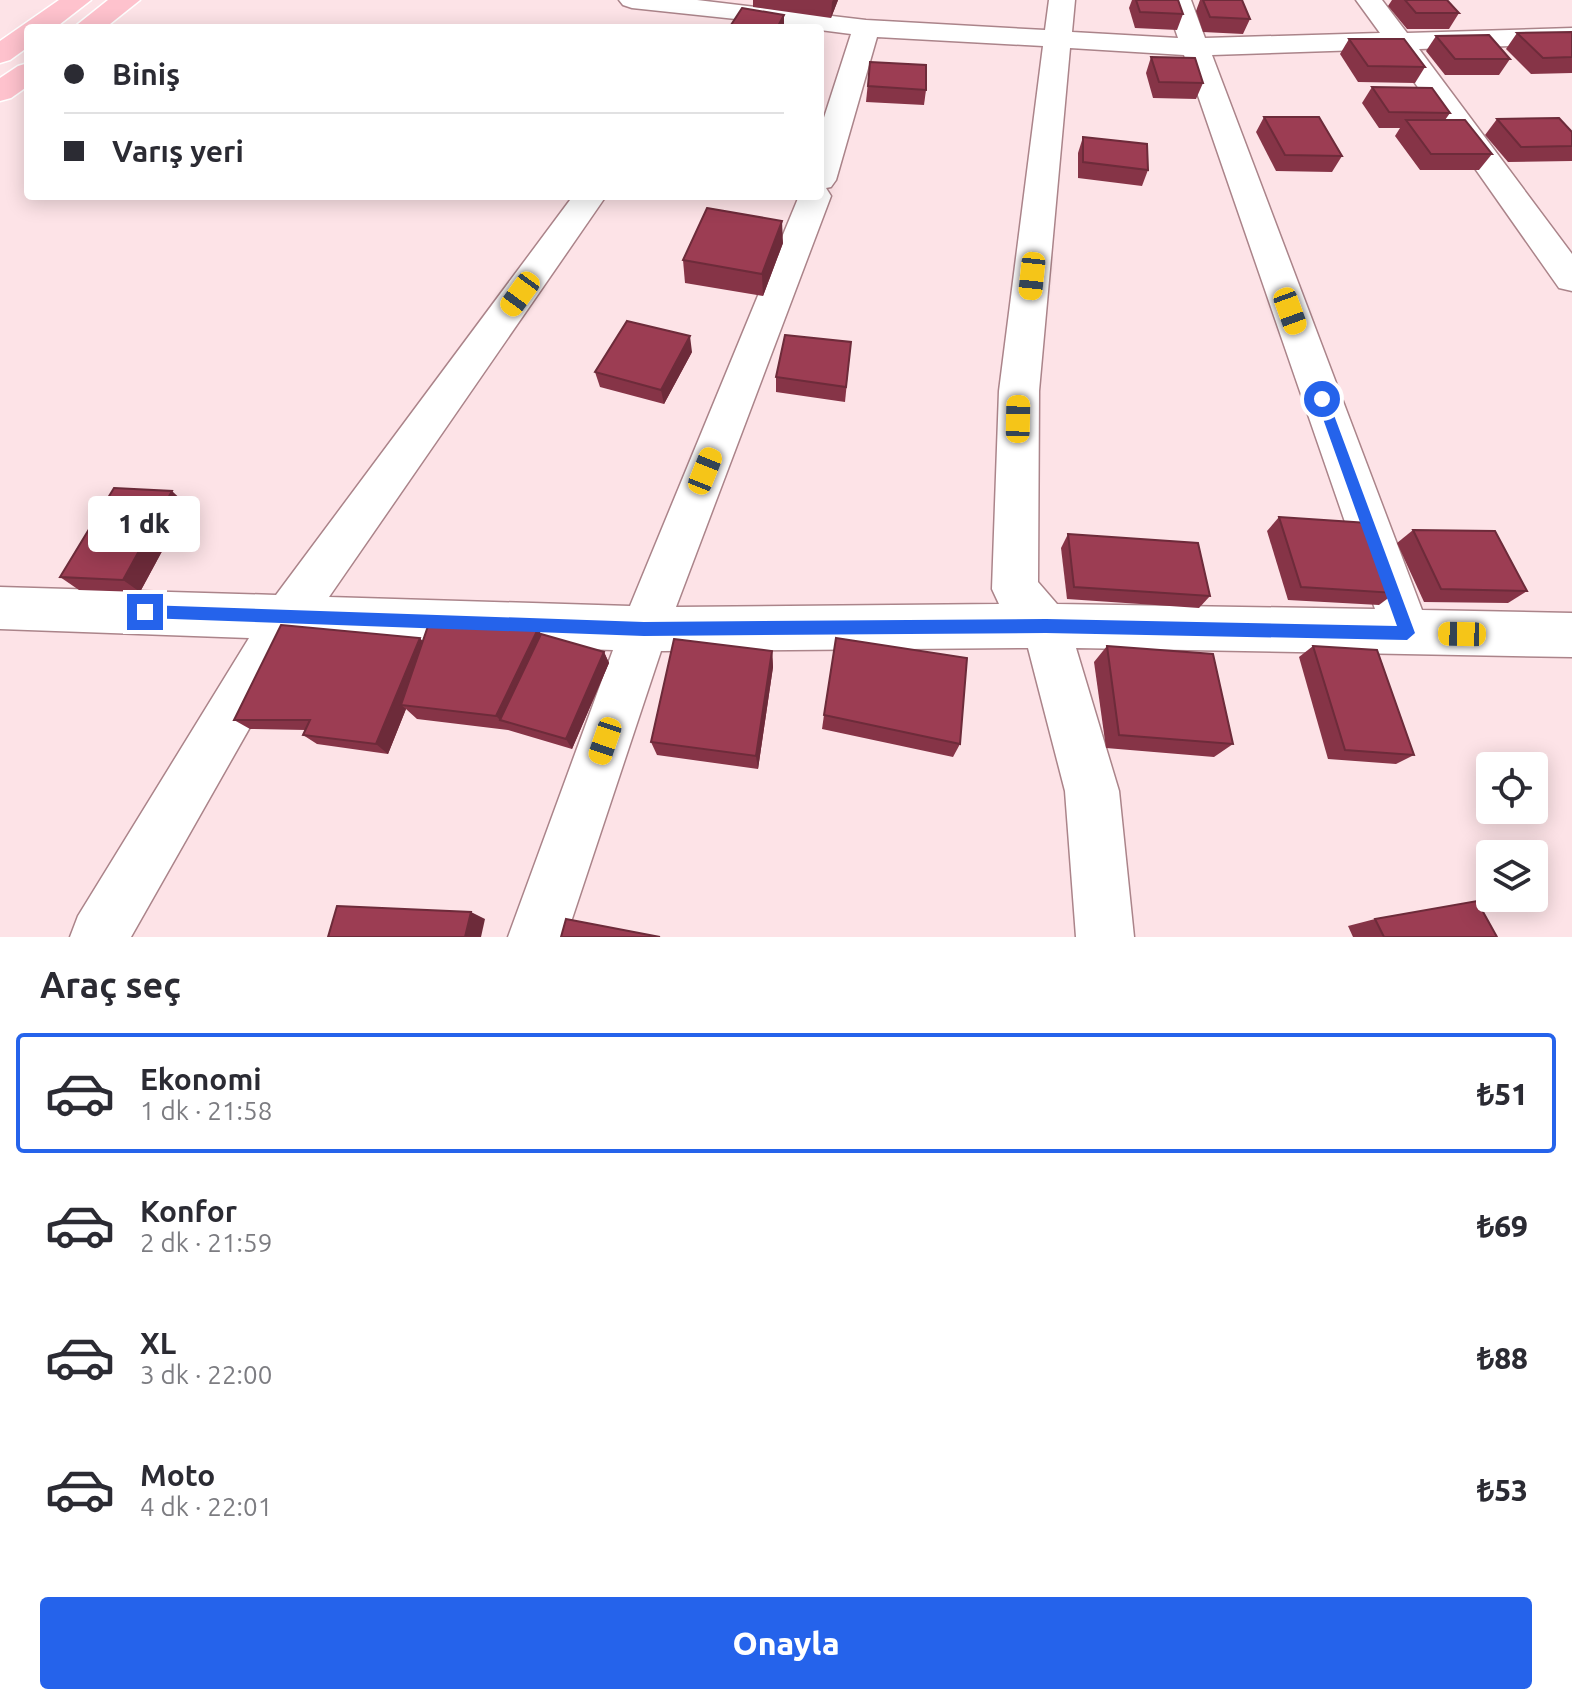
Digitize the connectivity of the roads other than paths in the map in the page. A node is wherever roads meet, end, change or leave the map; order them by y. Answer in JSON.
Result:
{"nodes":[{"id":1,"x":77,"y":0,"type":"edge"},
{"id":2,"x":126,"y":0,"type":"edge"},
{"id":3,"x":898,"y":0,"type":"edge"},
{"id":4,"x":1178,"y":0,"type":"edge"},
{"id":5,"x":1369,"y":0,"type":"edge"},
{"id":6,"x":648,"y":1,"type":"edge"},
{"id":7,"x":714,"y":20,"type":"edge"},
{"id":8,"x":1061,"y":20,"type":"edge"},
{"id":9,"x":43,"y":24,"type":"edge"},
{"id":10,"x":93,"y":24,"type":"edge"},
{"id":11,"x":787,"y":24,"type":"edge"},
{"id":12,"x":824,"y":26,"type":"edge"},
{"id":13,"x":878,"y":29,"type":"junction"},
{"id":14,"x":1572,"y":36,"type":"edge"},
{"id":15,"x":24,"y":37,"type":"edge"},
{"id":16,"x":1401,"y":41,"type":"junction"},
{"id":17,"x":1194,"y":47,"type":"junction"},
{"id":18,"x":0,"y":54,"type":"edge"},
{"id":19,"x":24,"y":75,"type":"edge"},
{"id":20,"x":0,"y":92,"type":"edge"},
{"id":21,"x":1465,"y":128,"type":"junction"},
{"id":22,"x":1495,"y":128,"type":"edge"},
{"id":23,"x":824,"y":170,"type":"edge"},
{"id":24,"x":587,"y":200,"type":"edge"},
{"id":25,"x":813,"y":200,"type":"edge"},
{"id":26,"x":1566,"y":263,"type":"edge"},
{"id":27,"x":0,"y":608,"type":"edge"},
{"id":28,"x":289,"y":615,"type":"junction"},
{"id":29,"x":1046,"y":626,"type":"junction"},
{"id":30,"x":644,"y":629,"type":"junction"},
{"id":31,"x":1407,"y":633,"type":"junction"},
{"id":32,"x":1572,"y":635,"type":"edge"},
{"id":33,"x":99,"y":937,"type":"edge"},
{"id":34,"x":537,"y":937,"type":"edge"},
{"id":35,"x":1105,"y":937,"type":"edge"}],
"edges":[{"from":1,"to":9,"type":"main road"},
{"from":2,"to":10,"type":"main road"},
{"from":3,"to":13,"type":"street"},
{"from":4,"to":17,"type":"street"},
{"from":5,"to":16,"type":"street"},
{"from":6,"to":7,"type":"street"},
{"from":7,"to":11,"type":"street"},
{"from":8,"to":13,"type":"street"},
{"from":8,"to":17,"type":"street"},
{"from":8,"to":29,"type":"street"},
{"from":12,"to":13,"type":"street"},
{"from":13,"to":23,"type":"street"},
{"from":14,"to":16,"type":"street"},
{"from":15,"to":18,"type":"main road"},
{"from":16,"to":17,"type":"street"},
{"from":16,"to":21,"type":"street"},
{"from":17,"to":31,"type":"street"},
{"from":19,"to":20,"type":"main road"},
{"from":21,"to":22,"type":"street"},
{"from":21,"to":26,"type":"street"},
{"from":24,"to":28,"type":"street"},
{"from":25,"to":30,"type":"street"},
{"from":27,"to":28,"type":"street"},
{"from":28,"to":30,"type":"street"},
{"from":28,"to":33,"type":"street"},
{"from":29,"to":30,"type":"street"},
{"from":29,"to":31,"type":"street"},
{"from":29,"to":35,"type":"street"},
{"from":30,"to":34,"type":"street"},
{"from":31,"to":32,"type":"street"}]}
